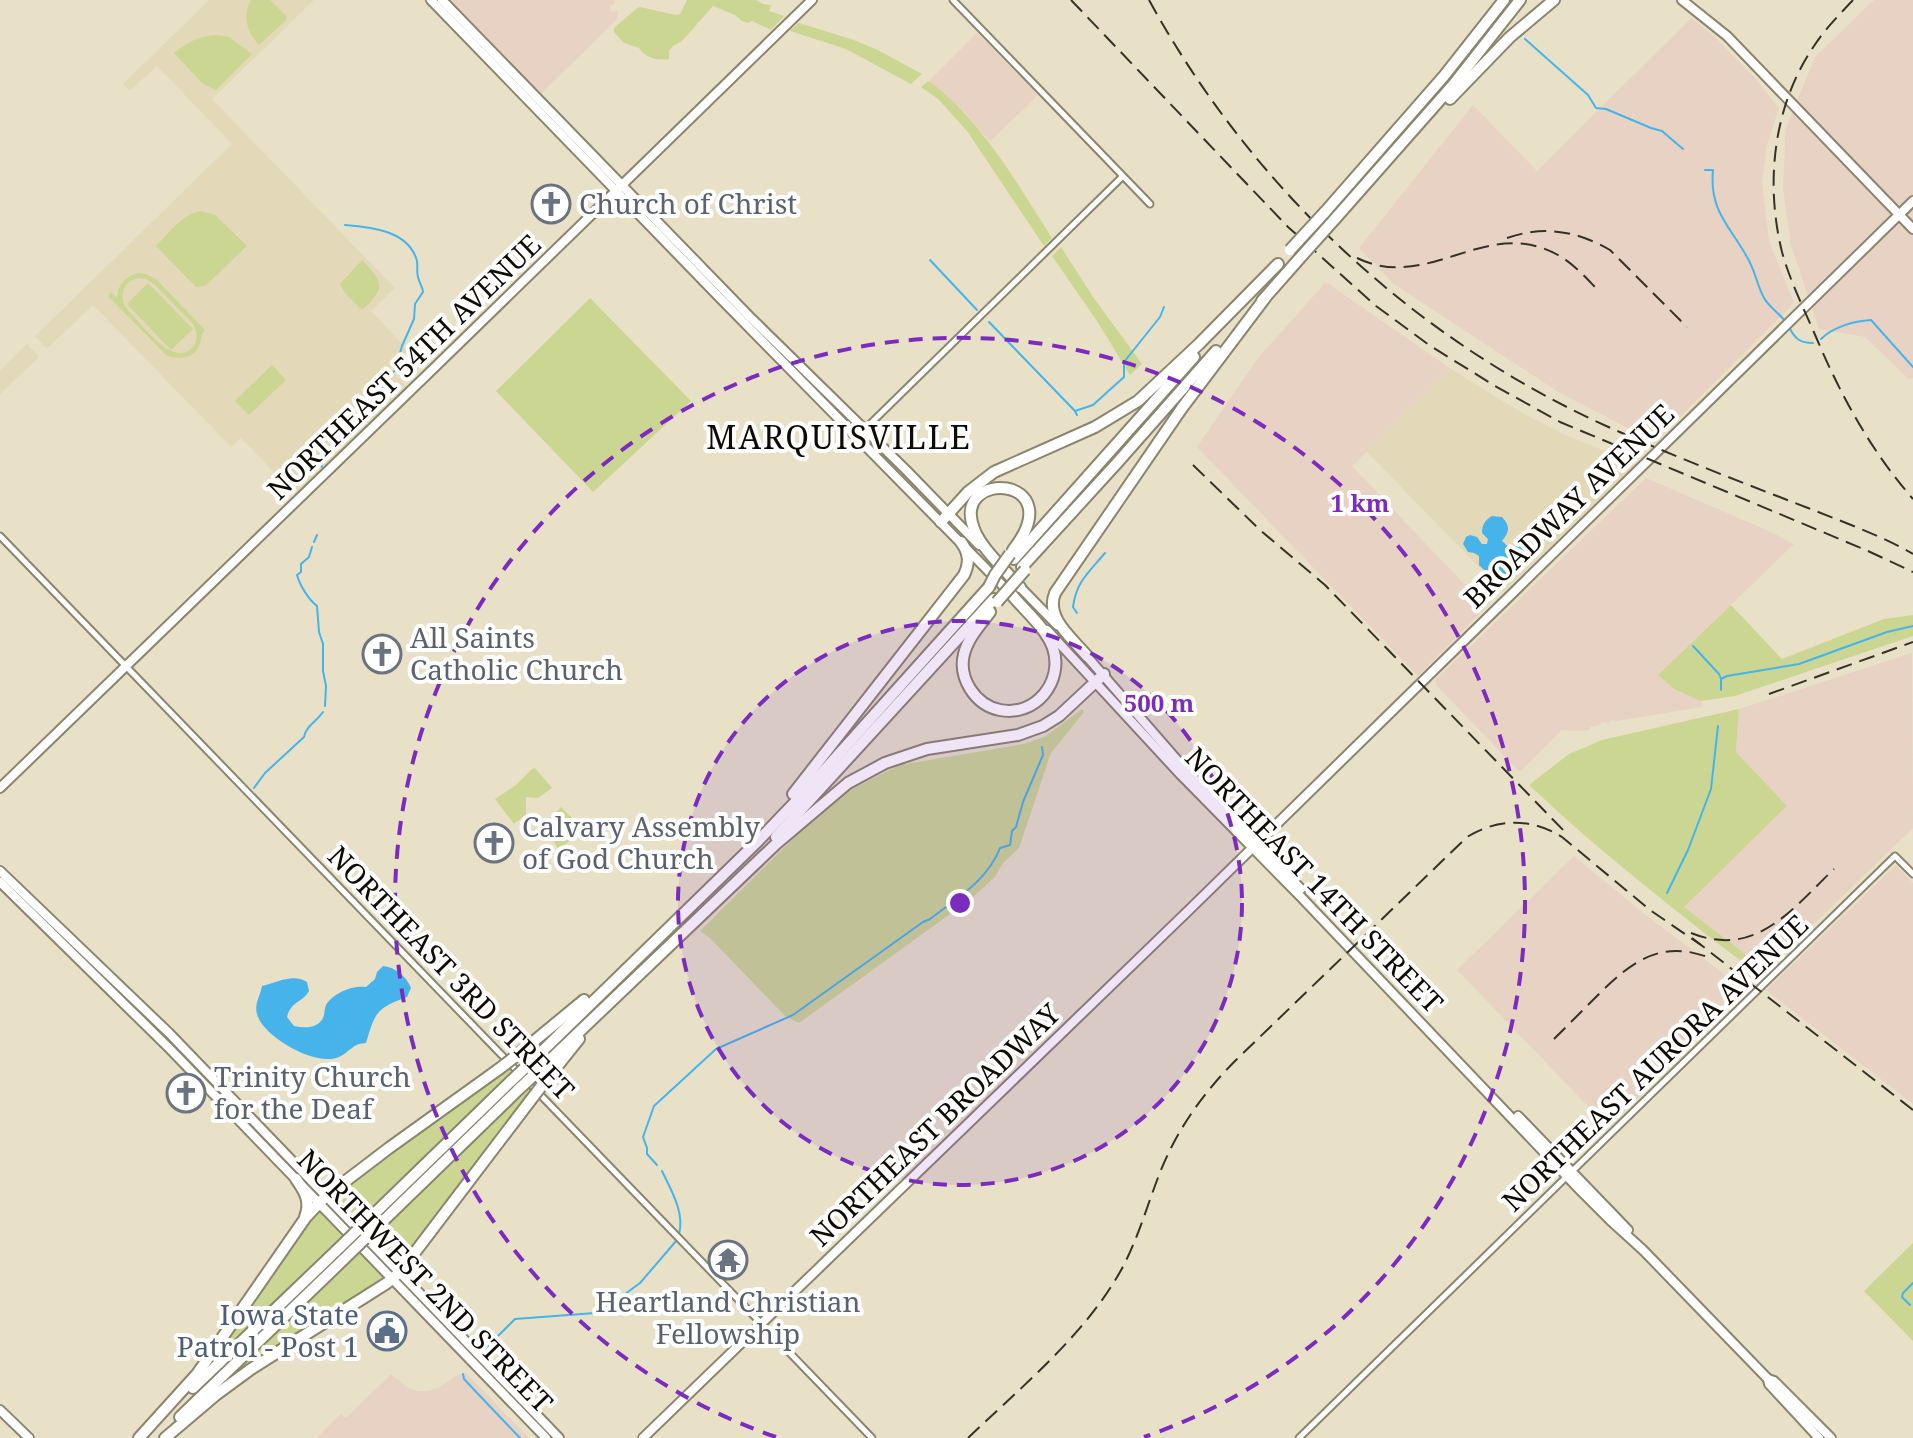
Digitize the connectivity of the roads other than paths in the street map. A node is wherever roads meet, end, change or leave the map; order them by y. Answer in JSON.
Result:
{"nodes":[{"id":1,"x":431,"y":0,"type":"edge"},
{"id":2,"x":442,"y":0,"type":"edge"},
{"id":3,"x":812,"y":0,"type":"edge"},
{"id":4,"x":953,"y":0,"type":"edge"},
{"id":5,"x":1504,"y":0,"type":"edge"},
{"id":6,"x":1520,"y":0,"type":"edge"},
{"id":7,"x":1554,"y":0,"type":"edge"},
{"id":8,"x":1682,"y":0,"type":"edge"},
{"id":9,"x":1122,"y":177,"type":"junction"},
{"id":10,"x":620,"y":189,"type":"junction"},
{"id":11,"x":1351,"y":201,"type":"junction"},
{"id":12,"x":1913,"y":201,"type":"edge"},
{"id":13,"x":1150,"y":204,"type":"dead end"},
{"id":14,"x":1899,"y":214,"type":"junction"},
{"id":15,"x":1913,"y":229,"type":"edge"},
{"id":16,"x":1265,"y":298,"type":"junction"},
{"id":17,"x":1169,"y":387,"type":"junction"},
{"id":18,"x":861,"y":433,"type":"junction"},
{"id":19,"x":944,"y":518,"type":"junction"},
{"id":20,"x":0,"y":536,"type":"edge"},
{"id":21,"x":961,"y":542,"type":"junction"},
{"id":22,"x":1018,"y":562,"type":"junction"},
{"id":23,"x":1016,"y":591,"type":"junction"},
{"id":24,"x":992,"y":594,"type":"junction"},
{"id":25,"x":1087,"y":656,"type":"junction"},
{"id":26,"x":126,"y":666,"type":"junction"},
{"id":27,"x":1100,"y":678,"type":"junction"},
{"id":28,"x":0,"y":788,"type":"edge"},
{"id":29,"x":1254,"y":846,"type":"junction"},
{"id":30,"x":0,"y":871,"type":"edge"},
{"id":31,"x":1913,"y":874,"type":"edge"},
{"id":32,"x":718,"y":879,"type":"junction"},
{"id":33,"x":0,"y":882,"type":"edge"},
{"id":34,"x":728,"y":889,"type":"junction"},
{"id":35,"x":647,"y":947,"type":"junction"},
{"id":36,"x":657,"y":956,"type":"junction"},
{"id":37,"x":530,"y":1071,"type":"junction"},
{"id":38,"x":1568,"y":1173,"type":"junction"},
{"id":39,"x":296,"y":1179,"type":"junction"},
{"id":40,"x":323,"y":1200,"type":"junction"},
{"id":41,"x":300,"y":1227,"type":"junction"},
{"id":42,"x":340,"y":1255,"type":"junction"},
{"id":43,"x":396,"y":1275,"type":"junction"},
{"id":44,"x":761,"y":1324,"type":"junction"},
{"id":45,"x":1768,"y":1379,"type":"junction"},
{"id":46,"x":0,"y":1410,"type":"edge"},
{"id":47,"x":29,"y":1438,"type":"edge"},
{"id":48,"x":141,"y":1438,"type":"edge"},
{"id":49,"x":159,"y":1438,"type":"edge"},
{"id":50,"x":165,"y":1438,"type":"edge"},
{"id":51,"x":546,"y":1438,"type":"edge"},
{"id":52,"x":559,"y":1438,"type":"edge"},
{"id":53,"x":643,"y":1438,"type":"edge"},
{"id":54,"x":872,"y":1438,"type":"edge"},
{"id":55,"x":1299,"y":1438,"type":"edge"},
{"id":56,"x":1819,"y":1438,"type":"edge"},
{"id":57,"x":1831,"y":1438,"type":"edge"}],
"edges":[{"from":1,"to":10,"type":"main road","name":"NORTHEAST 14TH STREET"},
{"from":2,"to":10,"type":"main road","name":"NORTHEAST 14TH STREET"},
{"from":3,"to":10,"type":"main road","name":"NORTHEAST 54TH AVENUE"},
{"from":4,"to":9,"type":"street"},
{"from":5,"to":17,"type":"highway","bridge":true},
{"from":6,"to":11,"type":"highway"},
{"from":7,"to":11,"type":"highway"},
{"from":8,"to":14,"type":"main road"},
{"from":9,"to":13,"type":"street"},
{"from":9,"to":18,"type":"street"},
{"from":10,"to":18,"type":"main road","name":"NORTHEAST 14TH STREET"},
{"from":10,"to":26,"type":"main road","name":"NORTHEAST 54TH AVENUE"},
{"from":11,"to":16,"type":"highway","bridge":true},
{"from":12,"to":14,"type":"main road","name":"BROADWAY AVENUE"},
{"from":14,"to":15,"type":"main road"},
{"from":14,"to":29,"type":"main road","name":"BROADWAY AVENUE"},
{"from":16,"to":17,"type":"highway"},
{"from":16,"to":25,"type":"highway"},
{"from":17,"to":19,"type":"highway"},
{"from":17,"to":22,"type":"highway"},
{"from":17,"to":22,"type":"highway"},
{"from":18,"to":19,"type":"main road","name":"NORTHEAST 14TH STREET"},
{"from":19,"to":21,"type":"main road","name":"NORTHEAST 14TH STREET"},
{"from":19,"to":23,"type":"main road","name":"NORTHEAST 14TH STREET"},
{"from":20,"to":26,"type":"street","name":"NORTHEAST 3RD STREET"},
{"from":21,"to":23,"type":"main road","name":"NORTHEAST 14TH STREET"},
{"from":21,"to":32,"type":"highway"},
{"from":22,"to":23,"type":"highway"},
{"from":22,"to":24,"type":"highway","bridge":true},
{"from":22,"to":24,"type":"highway","bridge":true},
{"from":23,"to":24,"type":"highway"},
{"from":23,"to":25,"type":"main road","name":"NORTHEAST 14TH STREET"},
{"from":23,"to":27,"type":"main road","name":"NORTHEAST 14TH STREET"},
{"from":24,"to":32,"type":"highway"},
{"from":24,"to":34,"type":"highway"},
{"from":25,"to":27,"type":"main road","name":"NORTHEAST 14TH STREET"},
{"from":26,"to":28,"type":"main road","name":"NORTHEAST 54TH AVENUE"},
{"from":26,"to":44,"type":"street","name":"NORTHEAST 3RD STREET"},
{"from":27,"to":29,"type":"main road","name":"NORTHEAST 14TH STREET"},
{"from":27,"to":34,"type":"highway"},
{"from":29,"to":38,"type":"main road","name":"NORTHEAST 14TH STREET"},
{"from":29,"to":44,"type":"main road","name":"NORTHEAST BROADWAY"},
{"from":30,"to":40,"type":"main road","name":"NORTHWEST 2ND STREET"},
{"from":31,"to":38,"type":"street","name":"NORTHEAST AURORA AVENUE"},
{"from":32,"to":35,"type":"highway"},
{"from":33,"to":39,"type":"main road","name":"NORTHWEST 2ND STREET"},
{"from":34,"to":36,"type":"highway"},
{"from":35,"to":37,"type":"highway"},
{"from":35,"to":40,"type":"highway","bridge":true},
{"from":36,"to":37,"type":"highway"},
{"from":36,"to":43,"type":"highway","bridge":true},
{"from":37,"to":42,"type":"highway","bridge":true},
{"from":38,"to":45,"type":"main road","name":"NORTHEAST 14TH STREET"},
{"from":38,"to":55,"type":"street","name":"NORTHEAST AURORA AVENUE"},
{"from":39,"to":40,"type":"main road","name":"NORTHWEST 2ND STREET"},
{"from":39,"to":41,"type":"highway"},
{"from":40,"to":41,"type":"highway"},
{"from":40,"to":43,"type":"main road","name":"NORTHWEST 2ND STREET"},
{"from":41,"to":48,"type":"highway"},
{"from":42,"to":48,"type":"highway"},
{"from":42,"to":49,"type":"highway"},
{"from":43,"to":50,"type":"highway"},
{"from":43,"to":51,"type":"main road","name":"NORTHWEST 2ND STREET"},
{"from":43,"to":52,"type":"main road","name":"NORTHWEST 2ND STREET"},
{"from":44,"to":53,"type":"main road","name":"NORTHEAST BROADWAY"},
{"from":44,"to":54,"type":"street","name":"NORTHEAST 3RD STREET"},
{"from":45,"to":56,"type":"main road"},
{"from":45,"to":57,"type":"main road"},
{"from":46,"to":47,"type":"main road"}]}
